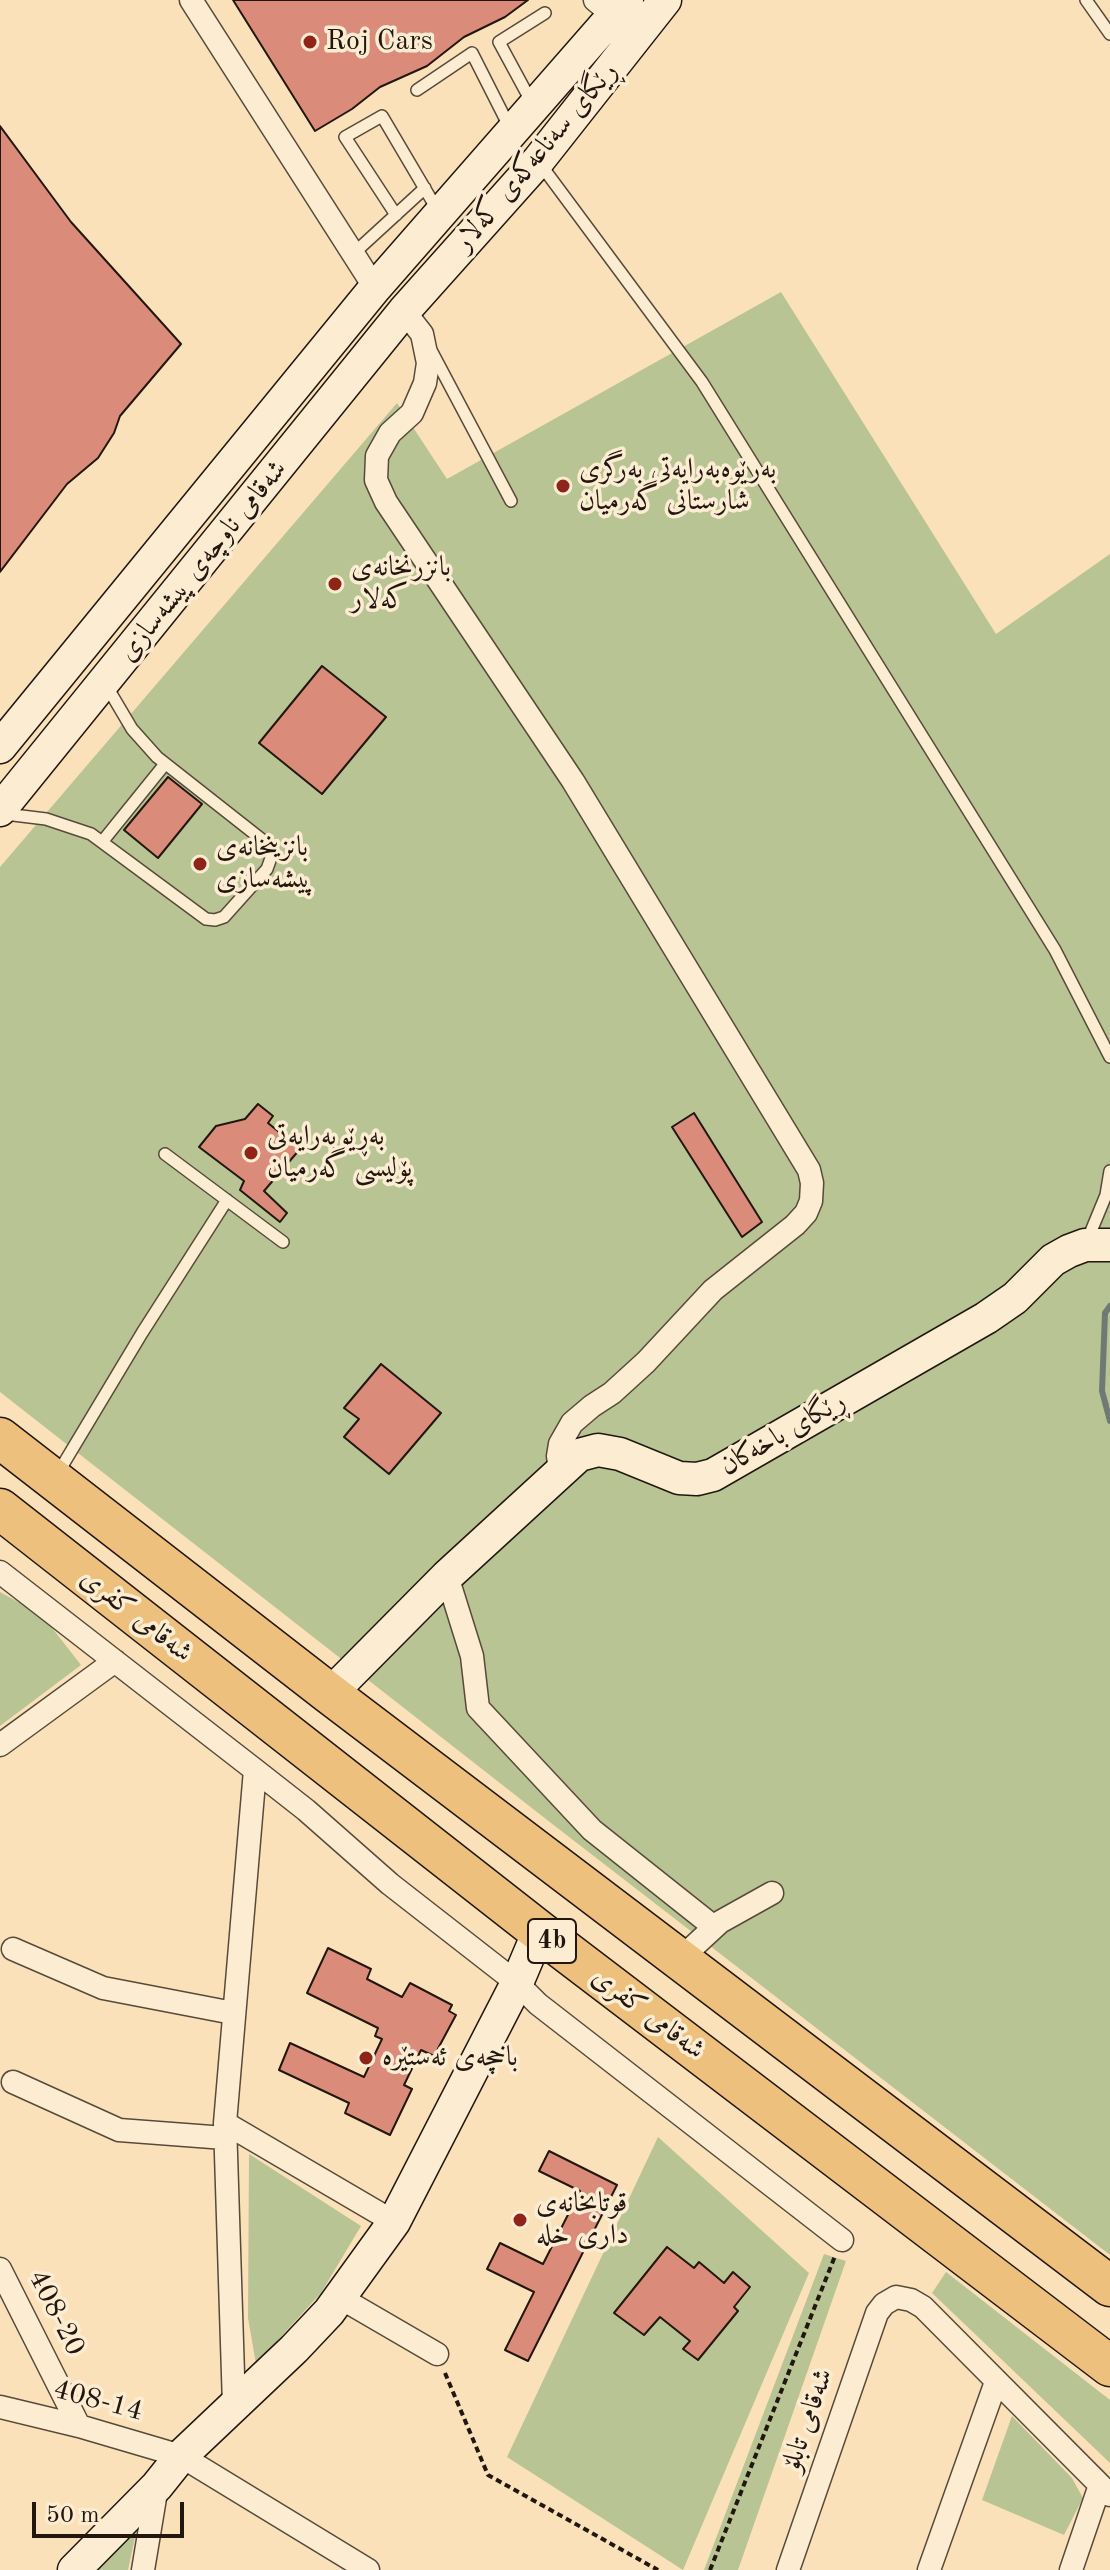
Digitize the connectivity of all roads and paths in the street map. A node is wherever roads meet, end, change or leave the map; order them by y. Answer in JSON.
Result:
{"nodes":[{"id":1,"x":191,"y":0,"type":"edge"},
{"id":2,"x":665,"y":0,"type":"edge"},
{"id":3,"x":1086,"y":0,"type":"edge"},
{"id":4,"x":612,"y":5,"type":"edge"},
{"id":5,"x":545,"y":13,"type":"dead end"},
{"id":6,"x":1110,"y":34,"type":"edge"},
{"id":7,"x":417,"y":90,"type":"dead end"},
{"id":8,"x":534,"y":107,"type":"junction"},
{"id":9,"x":512,"y":132,"type":"junction"},
{"id":10,"x":538,"y":161,"type":"junction"},
{"id":11,"x":432,"y":202,"type":"junction"},
{"id":12,"x":396,"y":215,"type":"junction"},
{"id":13,"x":353,"y":254,"type":"junction"},
{"id":14,"x":375,"y":288,"type":"junction"},
{"id":15,"x":413,"y":322,"type":"junction"},
{"id":16,"x":511,"y":501,"type":"dead end"},
{"id":17,"x":104,"y":683,"type":"junction"},
{"id":18,"x":0,"y":747,"type":"edge"},
{"id":19,"x":165,"y":764,"type":"junction"},
{"id":20,"x":0,"y":812,"type":"edge"},
{"id":21,"x":102,"y":842,"type":"junction"},
{"id":22,"x":1110,"y":1057,"type":"edge"},
{"id":23,"x":165,"y":1154,"type":"dead end"},
{"id":24,"x":1110,"y":1171,"type":"edge"},
{"id":25,"x":227,"y":1200,"type":"junction"},
{"id":26,"x":283,"y":1242,"type":"dead end"},
{"id":27,"x":1099,"y":1245,"type":"edge"},
{"id":28,"x":0,"y":1438,"type":"edge"},
{"id":29,"x":560,"y":1470,"type":"junction"},
{"id":30,"x":53,"y":1481,"type":"junction"},
{"id":31,"x":0,"y":1509,"type":"edge"},
{"id":32,"x":0,"y":1572,"type":"edge"},
{"id":33,"x":447,"y":1576,"type":"junction"},
{"id":34,"x":115,"y":1661,"type":"junction"},
{"id":35,"x":330,"y":1694,"type":"junction"},
{"id":36,"x":0,"y":1745,"type":"edge"},
{"id":37,"x":255,"y":1770,"type":"junction"},
{"id":38,"x":772,"y":1893,"type":"dead end"},
{"id":39,"x":714,"y":1927,"type":"junction"},
{"id":40,"x":539,"y":1931,"type":"junction"},
{"id":41,"x":13,"y":1949,"type":"dead end"},
{"id":42,"x":680,"y":1959,"type":"junction"},
{"id":43,"x":517,"y":1983,"type":"junction"},
{"id":44,"x":233,"y":2013,"type":"junction"},
{"id":45,"x":13,"y":2082,"type":"dead end"},
{"id":46,"x":225,"y":2130,"type":"junction"},
{"id":47,"x":394,"y":2222,"type":"junction"},
{"id":48,"x":842,"y":2240,"type":"joint"},
{"id":49,"x":0,"y":2269,"type":"edge"},
{"id":50,"x":1110,"y":2286,"type":"edge"},
{"id":51,"x":339,"y":2297,"type":"junction"},
{"id":52,"x":437,"y":2354,"type":"joint"},
{"id":53,"x":1110,"y":2366,"type":"edge"},
{"id":54,"x":996,"y":2382,"type":"junction"},
{"id":55,"x":234,"y":2406,"type":"junction"},
{"id":56,"x":0,"y":2407,"type":"edge"},
{"id":57,"x":79,"y":2426,"type":"junction"},
{"id":58,"x":181,"y":2456,"type":"junction"},
{"id":59,"x":157,"y":2486,"type":"junction"},
{"id":60,"x":1105,"y":2490,"type":"edge"},
{"id":61,"x":74,"y":2570,"type":"edge"},
{"id":62,"x":143,"y":2570,"type":"edge"},
{"id":63,"x":368,"y":2570,"type":"edge"},
{"id":64,"x":658,"y":2570,"type":"edge"},
{"id":65,"x":710,"y":2570,"type":"edge"},
{"id":66,"x":788,"y":2570,"type":"edge"},
{"id":67,"x":929,"y":2570,"type":"edge"},
{"id":68,"x":1071,"y":2570,"type":"edge"}],
"edges":[{"from":1,"to":13,"type":"street"},
{"from":2,"to":10,"type":"main road","name":"ڕێگای سەناعەکەی کەلار"},
{"from":3,"to":6,"type":"lane"},
{"from":4,"to":8,"type":"main road","name":"ڕێگای سەناعەکەی کەلار"},
{"from":5,"to":8,"type":"lane"},
{"from":7,"to":9,"type":"lane"},
{"from":8,"to":9,"type":"main road","name":"ڕێگای سەناعەکەی کەلار"},
{"from":9,"to":11,"type":"main road","name":"ڕێگای سەناعەکەی کەلار"},
{"from":10,"to":15,"type":"main road","name":"ڕێگای سەناعەکەی کەلار"},
{"from":10,"to":22,"type":"lane"},
{"from":11,"to":12,"type":"lane"},
{"from":11,"to":12,"type":"lane"},
{"from":11,"to":14,"type":"main road","name":"ڕێگای سەناعەکەی کەلار"},
{"from":12,"to":13,"type":"lane"},
{"from":13,"to":14,"type":"street"},
{"from":14,"to":15,"type":"main road"},
{"from":14,"to":18,"type":"main road","name":"شەقامی ناوچەی پیشەسازی"},
{"from":15,"to":16,"type":"lane"},
{"from":15,"to":17,"type":"main road","name":"شەقامی ناوچەی پیشەسازی"},
{"from":15,"to":29,"type":"street"},
{"from":17,"to":19,"type":"lane"},
{"from":17,"to":20,"type":"main road","name":"شەقامی ناوچەی پیشەسازی"},
{"from":19,"to":21,"type":"lane"},
{"from":19,"to":21,"type":"lane"},
{"from":20,"to":21,"type":"lane"},
{"from":23,"to":25,"type":"lane"},
{"from":24,"to":27,"type":"lane"},
{"from":25,"to":26,"type":"lane"},
{"from":25,"to":30,"type":"lane"},
{"from":27,"to":29,"type":"main road","name":"ڕێگای باخەکان"},
{"from":28,"to":30,"type":"highway","name":"شەقامی کفری","number":"4b"},
{"from":29,"to":33,"type":"main road","name":"ڕێگای باخەکان"},
{"from":30,"to":35,"type":"highway","name":"شەقامی کفری","number":"4b"},
{"from":31,"to":40,"type":"highway","name":"شەقامی کفری","number":"4b"},
{"from":32,"to":34,"type":"street"},
{"from":33,"to":35,"type":"main road","name":"ڕێگای باخەکان"},
{"from":33,"to":39,"type":"street"},
{"from":34,"to":36,"type":"street"},
{"from":34,"to":37,"type":"street"},
{"from":35,"to":42,"type":"highway","name":"شەقامی کفری","number":"4b"},
{"from":37,"to":43,"type":"street"},
{"from":37,"to":44,"type":"street"},
{"from":38,"to":39,"type":"street"},
{"from":39,"to":42,"type":"street"},
{"from":40,"to":43,"type":"main road"},
{"from":40,"to":53,"type":"highway","name":"شەقامی کفری","number":"4b"},
{"from":41,"to":44,"type":"street"},
{"from":42,"to":50,"type":"highway","name":"شەقامی کفری","number":"4b"},
{"from":43,"to":47,"type":"main road"},
{"from":43,"to":48,"type":"street"},
{"from":44,"to":46,"type":"street"},
{"from":45,"to":46,"type":"street"},
{"from":46,"to":47,"type":"street"},
{"from":46,"to":55,"type":"street"},
{"from":47,"to":51,"type":"main road"},
{"from":48,"to":65,"type":"path"},
{"from":49,"to":57,"type":"street","name":"408-20"},
{"from":51,"to":52,"type":"street"},
{"from":51,"to":55,"type":"main road"},
{"from":52,"to":64,"type":"path"},
{"from":54,"to":60,"type":"street"},
{"from":54,"to":66,"type":"street","name":"شەقامی تابلۆ"},
{"from":54,"to":67,"type":"street"},
{"from":55,"to":58,"type":"main road"},
{"from":56,"to":57,"type":"street","name":"408-14"},
{"from":57,"to":58,"type":"street","name":"408-14"},
{"from":58,"to":59,"type":"main road"},
{"from":58,"to":63,"type":"street","name":"408-14"},
{"from":59,"to":61,"type":"main road"},
{"from":59,"to":62,"type":"street"},
{"from":60,"to":68,"type":"street"}]}
